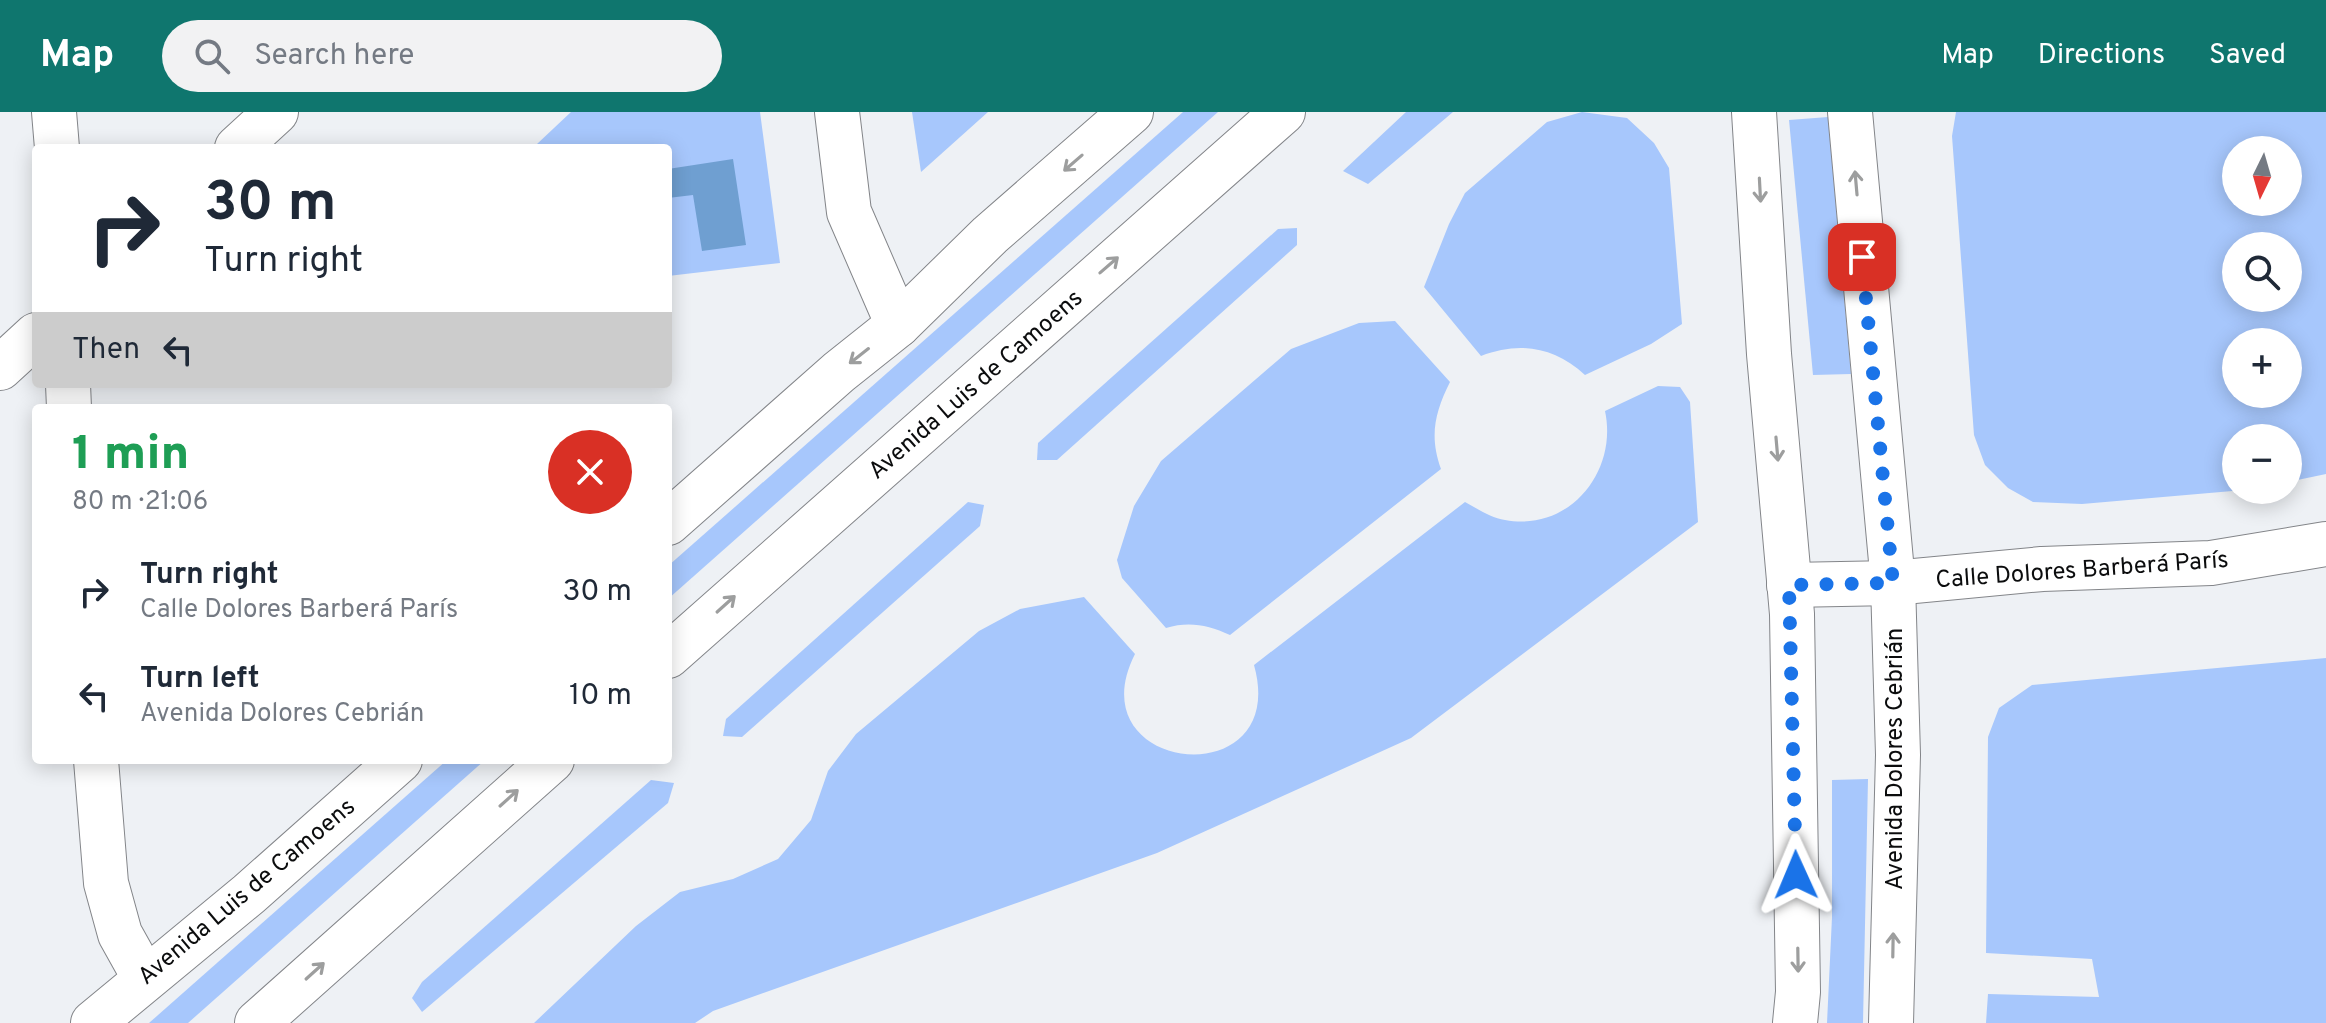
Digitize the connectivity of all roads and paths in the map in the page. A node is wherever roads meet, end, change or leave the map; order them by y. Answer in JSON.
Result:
{"nodes":[{"id":1,"x":54,"y":112,"type":"edge"},
{"id":2,"x":276,"y":112,"type":"edge"},
{"id":3,"x":837,"y":112,"type":"edge"},
{"id":4,"x":1131,"y":112,"type":"edge"},
{"id":5,"x":1283,"y":112,"type":"edge"},
{"id":6,"x":1754,"y":112,"type":"edge"},
{"id":7,"x":1850,"y":112,"type":"edge"},
{"id":8,"x":57,"y":144,"type":"edge"},
{"id":9,"x":241,"y":144,"type":"edge"},
{"id":10,"x":898,"y":325,"type":"junction"},
{"id":11,"x":32,"y":339,"type":"edge"},
{"id":12,"x":0,"y":368,"type":"edge"},
{"id":13,"x":672,"y":519,"type":"edge"},
{"id":14,"x":2326,"y":544,"type":"edge"},
{"id":15,"x":1893,"y":583,"type":"junction"},
{"id":16,"x":1789,"y":585,"type":"junction"},
{"id":17,"x":672,"y":652,"type":"edge"},
{"id":18,"x":96,"y":764,"type":"edge"},
{"id":19,"x":395,"y":764,"type":"edge"},
{"id":20,"x":548,"y":764,"type":"edge"},
{"id":21,"x":144,"y":977,"type":"junction"},
{"id":22,"x":93,"y":1023,"type":"edge"},
{"id":23,"x":257,"y":1023,"type":"edge"},
{"id":24,"x":1795,"y":1023,"type":"edge"},
{"id":25,"x":1891,"y":1023,"type":"edge"}],
"edges":[{"from":1,"to":8,"type":"street"},
{"from":2,"to":9,"type":"street"},
{"from":3,"to":10,"type":"street"},
{"from":4,"to":10,"type":"street","one_way":true},
{"from":17,"to":5,"type":"street","name":"Avenida Luis de Camoens","one_way":true},
{"from":6,"to":16,"type":"street","one_way":true},
{"from":15,"to":7,"type":"street","name":"Avenida Dolores Cebrián","one_way":true},
{"from":10,"to":13,"type":"street","one_way":true},
{"from":11,"to":12,"type":"street"},
{"from":14,"to":15,"type":"street","name":"Calle Dolores Barberá París"},
{"from":15,"to":16,"type":"street","name":"Calle Dolores Barberá París"},
{"from":25,"to":15,"type":"street","name":"Avenida Dolores Cebrián","one_way":true},
{"from":16,"to":24,"type":"street","one_way":true},
{"from":18,"to":21,"type":"street"},
{"from":19,"to":21,"type":"street","name":"Avenida Luis de Camoens"},
{"from":23,"to":20,"type":"street","one_way":true},
{"from":21,"to":22,"type":"street","name":"Avenida Luis de Camoens"}]}
